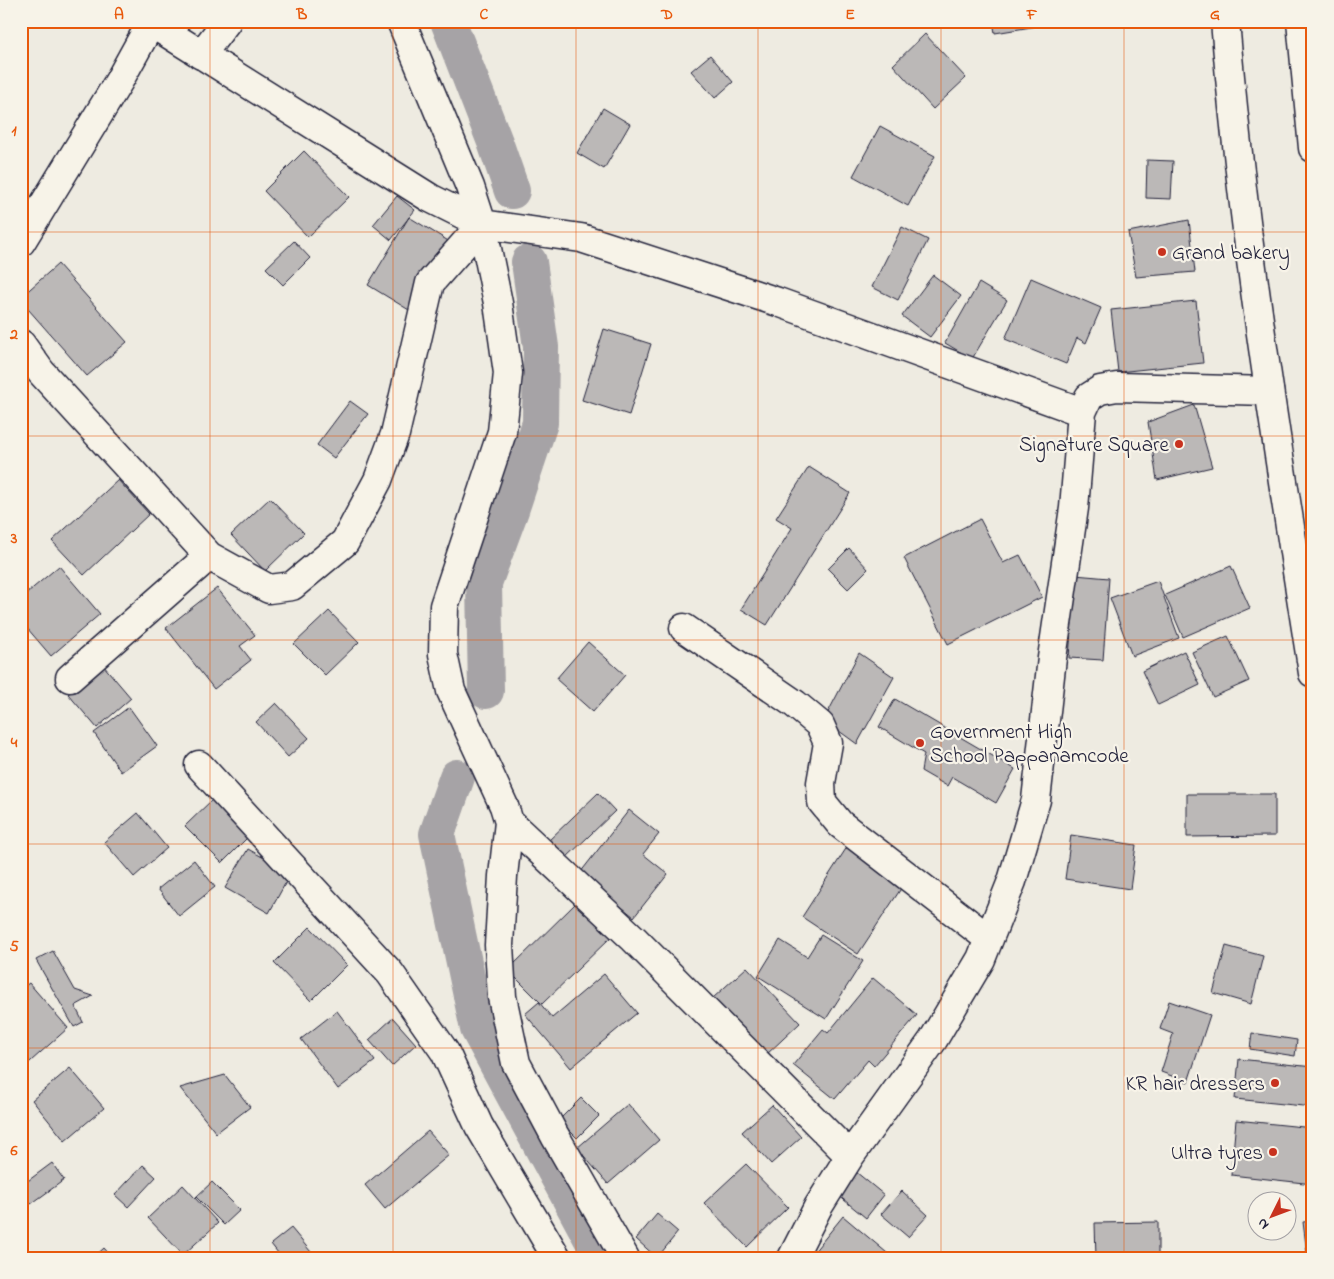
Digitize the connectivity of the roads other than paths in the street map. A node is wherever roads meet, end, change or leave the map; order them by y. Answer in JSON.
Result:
{"nodes":[{"id":1,"x":227,"y":21,"type":"edge"},
{"id":2,"x":401,"y":21,"type":"edge"},
{"id":3,"x":1225,"y":21,"type":"edge"},
{"id":4,"x":1301,"y":21,"type":"edge"},
{"id":5,"x":149,"y":22,"type":"edge"},
{"id":6,"x":201,"y":55,"type":"junction"},
{"id":7,"x":1311,"y":112,"type":"edge"},
{"id":8,"x":1313,"y":148,"type":"edge"},
{"id":9,"x":482,"y":224,"type":"junction"},
{"id":10,"x":21,"y":242,"type":"edge"},
{"id":11,"x":21,"y":344,"type":"edge"},
{"id":12,"x":1269,"y":391,"type":"junction"},
{"id":13,"x":1082,"y":412,"type":"junction"},
{"id":14,"x":209,"y":556,"type":"junction"},
{"id":15,"x":684,"y":628,"type":"dead end"},
{"id":16,"x":1313,"y":673,"type":"edge"},
{"id":17,"x":70,"y":678,"type":"dead end"},
{"id":18,"x":199,"y":764,"type":"dead end"},
{"id":19,"x":509,"y":822,"type":"junction"},
{"id":20,"x":989,"y":939,"type":"junction"},
{"id":21,"x":850,"y":1156,"type":"junction"},
{"id":22,"x":557,"y":1258,"type":"edge"},
{"id":23,"x":625,"y":1258,"type":"edge"},
{"id":24,"x":792,"y":1258,"type":"edge"}],
"edges":[{"from":1,"to":6,"type":"street"},
{"from":2,"to":9,"type":"street"},
{"from":3,"to":12,"type":"street"},
{"from":4,"to":7,"type":"street"},
{"from":5,"to":6,"type":"street"},
{"from":5,"to":10,"type":"street"},
{"from":6,"to":9,"type":"street"},
{"from":7,"to":8,"type":"street"},
{"from":9,"to":13,"type":"street"},
{"from":9,"to":14,"type":"street"},
{"from":9,"to":19,"type":"street"},
{"from":11,"to":14,"type":"street"},
{"from":12,"to":13,"type":"street"},
{"from":12,"to":16,"type":"street"},
{"from":13,"to":20,"type":"street"},
{"from":14,"to":17,"type":"street"},
{"from":15,"to":20,"type":"street"},
{"from":18,"to":22,"type":"street"},
{"from":19,"to":21,"type":"street"},
{"from":19,"to":23,"type":"street"},
{"from":20,"to":21,"type":"street"},
{"from":21,"to":24,"type":"street"}]}
